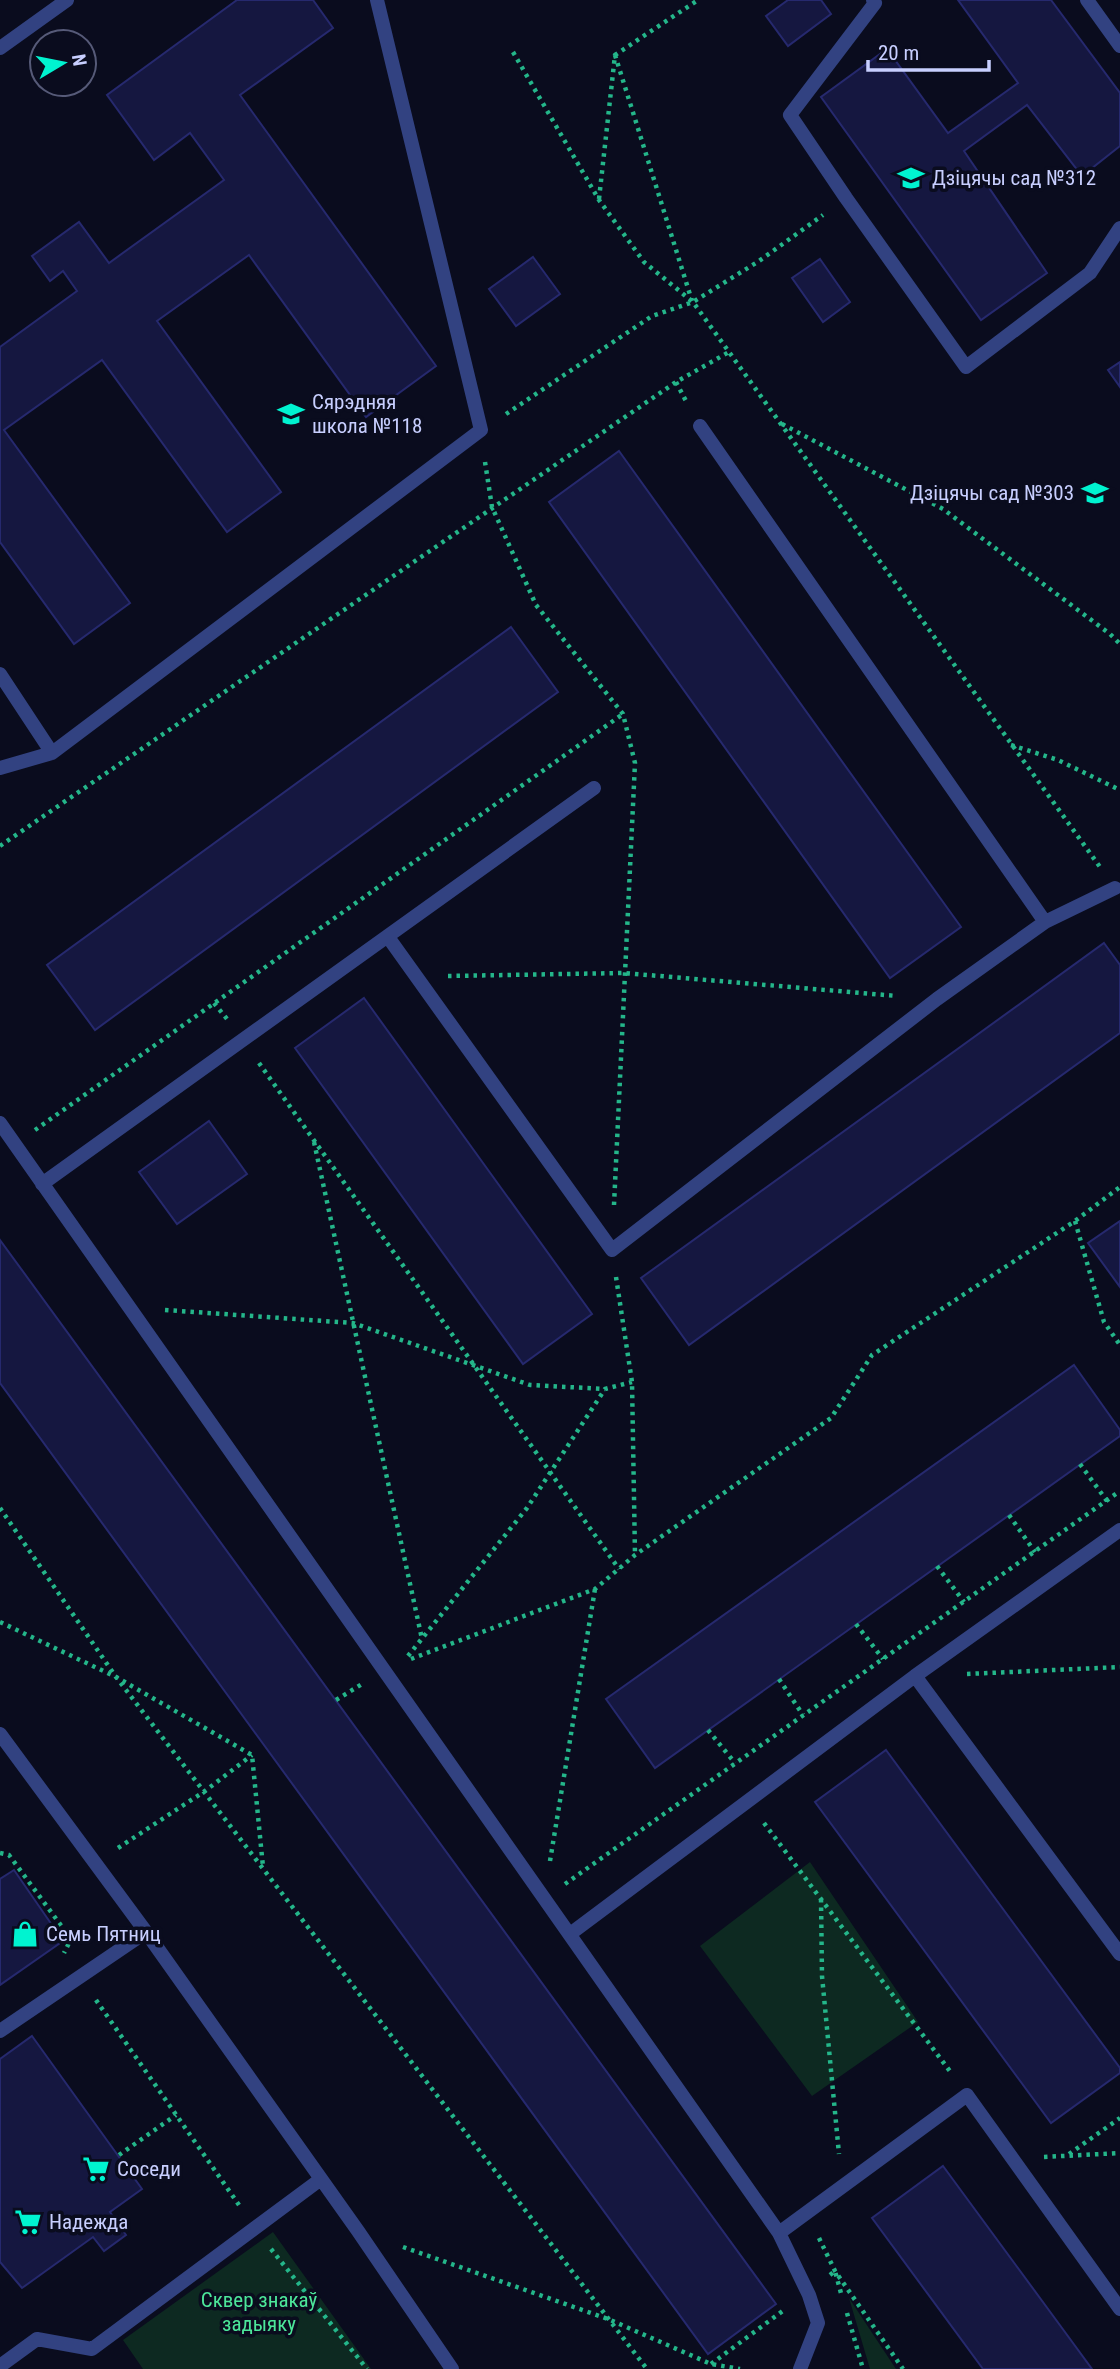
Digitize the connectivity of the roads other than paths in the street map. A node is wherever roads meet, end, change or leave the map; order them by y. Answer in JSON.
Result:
{"nodes":[{"id":1,"x":67,"y":0,"type":"edge"},
{"id":2,"x":377,"y":0,"type":"edge"},
{"id":3,"x":873,"y":0,"type":"edge"},
{"id":4,"x":1087,"y":0,"type":"edge"},
{"id":5,"x":1120,"y":46,"type":"edge"},
{"id":6,"x":0,"y":48,"type":"edge"},
{"id":7,"x":1120,"y":228,"type":"edge"},
{"id":8,"x":700,"y":426,"type":"dead end"},
{"id":9,"x":0,"y":674,"type":"edge"},
{"id":10,"x":52,"y":753,"type":"junction"},
{"id":11,"x":0,"y":768,"type":"edge"},
{"id":12,"x":594,"y":788,"type":"dead end"},
{"id":13,"x":1115,"y":888,"type":"road end"},
{"id":14,"x":1045,"y":922,"type":"junction"},
{"id":15,"x":388,"y":937,"type":"junction"},
{"id":16,"x":0,"y":1123,"type":"edge"},
{"id":17,"x":42,"y":1184,"type":"junction"},
{"id":18,"x":1120,"y":1530,"type":"edge"},
{"id":19,"x":915,"y":1676,"type":"junction"},
{"id":20,"x":0,"y":1734,"type":"edge"},
{"id":21,"x":146,"y":1932,"type":"junction"},
{"id":22,"x":570,"y":1934,"type":"junction"},
{"id":23,"x":1120,"y":1954,"type":"edge"},
{"id":24,"x":0,"y":2031,"type":"edge"},
{"id":25,"x":321,"y":2179,"type":"junction"},
{"id":26,"x":779,"y":2233,"type":"junction"},
{"id":27,"x":1120,"y":2309,"type":"edge"},
{"id":28,"x":0,"y":2366,"type":"edge"},
{"id":29,"x":452,"y":2369,"type":"edge"},
{"id":30,"x":800,"y":2369,"type":"edge"}],
"edges":[{"from":1,"to":6,"type":"lane"},
{"from":2,"to":10,"type":"lane"},
{"from":3,"to":7,"type":"lane"},
{"from":4,"to":5,"type":"lane"},
{"from":8,"to":14,"type":"lane"},
{"from":9,"to":10,"type":"lane"},
{"from":10,"to":11,"type":"lane"},
{"from":12,"to":15,"type":"lane"},
{"from":13,"to":14,"type":"lane"},
{"from":14,"to":15,"type":"lane"},
{"from":15,"to":17,"type":"lane"},
{"from":16,"to":17,"type":"lane"},
{"from":17,"to":22,"type":"lane"},
{"from":18,"to":19,"type":"lane"},
{"from":19,"to":22,"type":"lane"},
{"from":19,"to":23,"type":"lane"},
{"from":20,"to":21,"type":"lane"},
{"from":21,"to":24,"type":"lane"},
{"from":21,"to":25,"type":"lane"},
{"from":22,"to":26,"type":"lane"},
{"from":25,"to":28,"type":"lane"},
{"from":25,"to":29,"type":"lane"},
{"from":26,"to":27,"type":"lane"},
{"from":26,"to":30,"type":"lane"}]}
